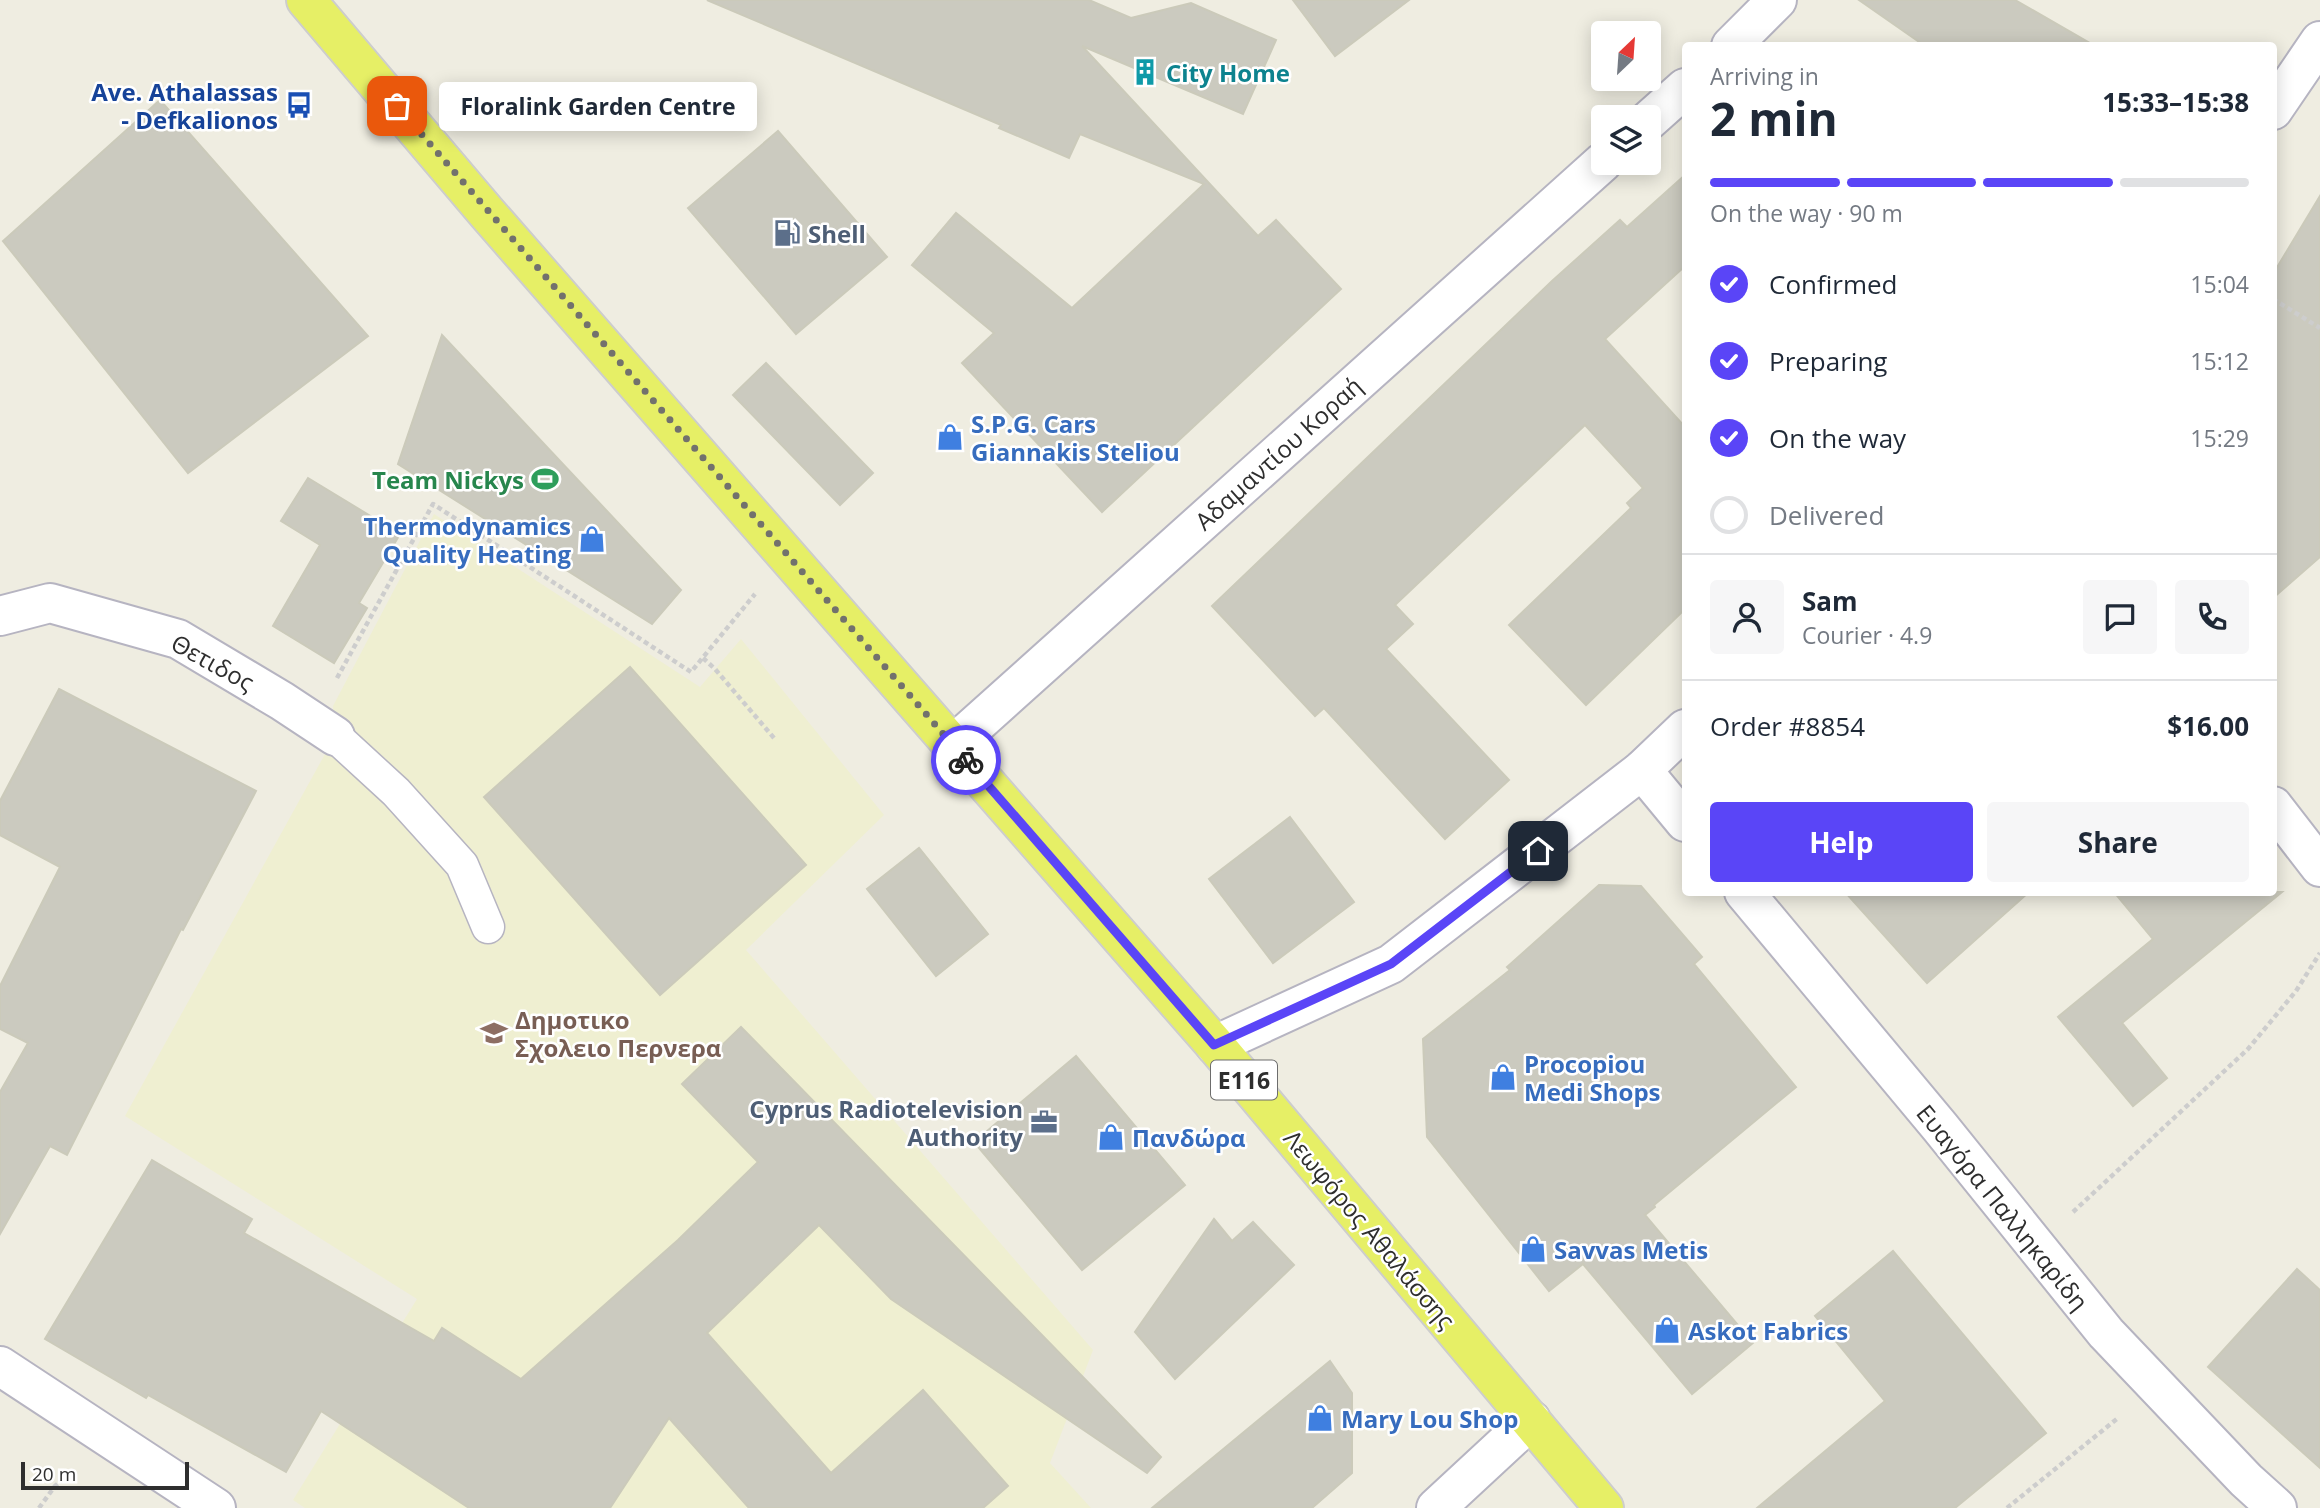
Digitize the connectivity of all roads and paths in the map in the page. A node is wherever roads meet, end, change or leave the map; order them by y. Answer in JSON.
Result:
{"nodes":[{"id":1,"x":306,"y":0,"type":"edge"},
{"id":2,"x":1777,"y":0,"type":"edge"},
{"id":3,"x":2320,"y":41,"type":"edge"},
{"id":4,"x":1735,"y":42,"type":"edge"},
{"id":5,"x":1682,"y":91,"type":"edge"},
{"id":6,"x":2277,"y":104,"type":"edge"},
{"id":7,"x":1661,"y":109,"type":"edge"},
{"id":8,"x":1591,"y":173,"type":"edge"},
{"id":9,"x":2277,"y":301,"type":"edge"},
{"id":10,"x":2320,"y":328,"type":"edge"},
{"id":11,"x":787,"y":555,"type":"junction"},
{"id":12,"x":0,"y":616,"type":"edge"},
{"id":13,"x":703,"y":658,"type":"junction"},
{"id":14,"x":324,"y":729,"type":"junction"},
{"id":15,"x":1682,"y":732,"type":"edge"},
{"id":16,"x":774,"y":738,"type":"dead end"},
{"id":17,"x":953,"y":745,"type":"junction"},
{"id":18,"x":1642,"y":770,"type":"junction"},
{"id":19,"x":2277,"y":811,"type":"edge"},
{"id":20,"x":1682,"y":818,"type":"edge"},
{"id":21,"x":2320,"y":867,"type":"edge"},
{"id":22,"x":1747,"y":896,"type":"edge"},
{"id":23,"x":488,"y":927,"type":"dead end"},
{"id":24,"x":2320,"y":953,"type":"edge"},
{"id":25,"x":1214,"y":1045,"type":"junction"},
{"id":26,"x":2036,"y":1247,"type":"junction"},
{"id":27,"x":0,"y":1366,"type":"edge"},
{"id":28,"x":2158,"y":1386,"type":"junction"},
{"id":29,"x":1531,"y":1419,"type":"junction"},
{"id":30,"x":216,"y":1508,"type":"edge"},
{"id":31,"x":1436,"y":1508,"type":"edge"},
{"id":32,"x":1604,"y":1508,"type":"edge"},
{"id":33,"x":2007,"y":1508,"type":"edge"},
{"id":34,"x":2277,"y":1508,"type":"edge"}],
"edges":[{"from":1,"to":11,"type":"main road","name":"Λεωφόρος Αθαλάσσης","number":"E116"},
{"from":2,"to":4,"type":"street"},
{"from":3,"to":6,"type":"street"},
{"from":5,"to":7,"type":"street"},
{"from":8,"to":17,"type":"street","name":"Αδαμαντίου Κοραή"},
{"from":9,"to":10,"type":"path"},
{"from":11,"to":13,"type":"path"},
{"from":11,"to":17,"type":"main road","name":"Λεωφόρος Αθαλάσσης","number":"E116"},
{"from":12,"to":14,"type":"street","name":"Θετιδος"},
{"from":13,"to":14,"type":"path"},
{"from":13,"to":16,"type":"path"},
{"from":14,"to":23,"type":"lane"},
{"from":15,"to":18,"type":"street"},
{"from":17,"to":25,"type":"main road","name":"Λεωφόρος Αθαλάσσης","number":"E116"},
{"from":18,"to":20,"type":"street"},
{"from":18,"to":25,"type":"street"},
{"from":19,"to":21,"type":"street"},
{"from":22,"to":26,"type":"street","name":"Ευαγόρα Παλληκαρίδη"},
{"from":24,"to":26,"type":"path"},
{"from":25,"to":29,"type":"main road","name":"Λεωφόρος Αθαλάσσης","number":"E116"},
{"from":26,"to":28,"type":"street","name":"Ευαγόρα Παλληκαρίδη"},
{"from":27,"to":30,"type":"street"},
{"from":28,"to":33,"type":"path"},
{"from":28,"to":34,"type":"street","name":"Ευαγόρα Παλληκαρίδη"},
{"from":29,"to":31,"type":"street"},
{"from":29,"to":32,"type":"main road","name":"Λεωφόρος Αθαλάσσης","number":"E116"}]}
